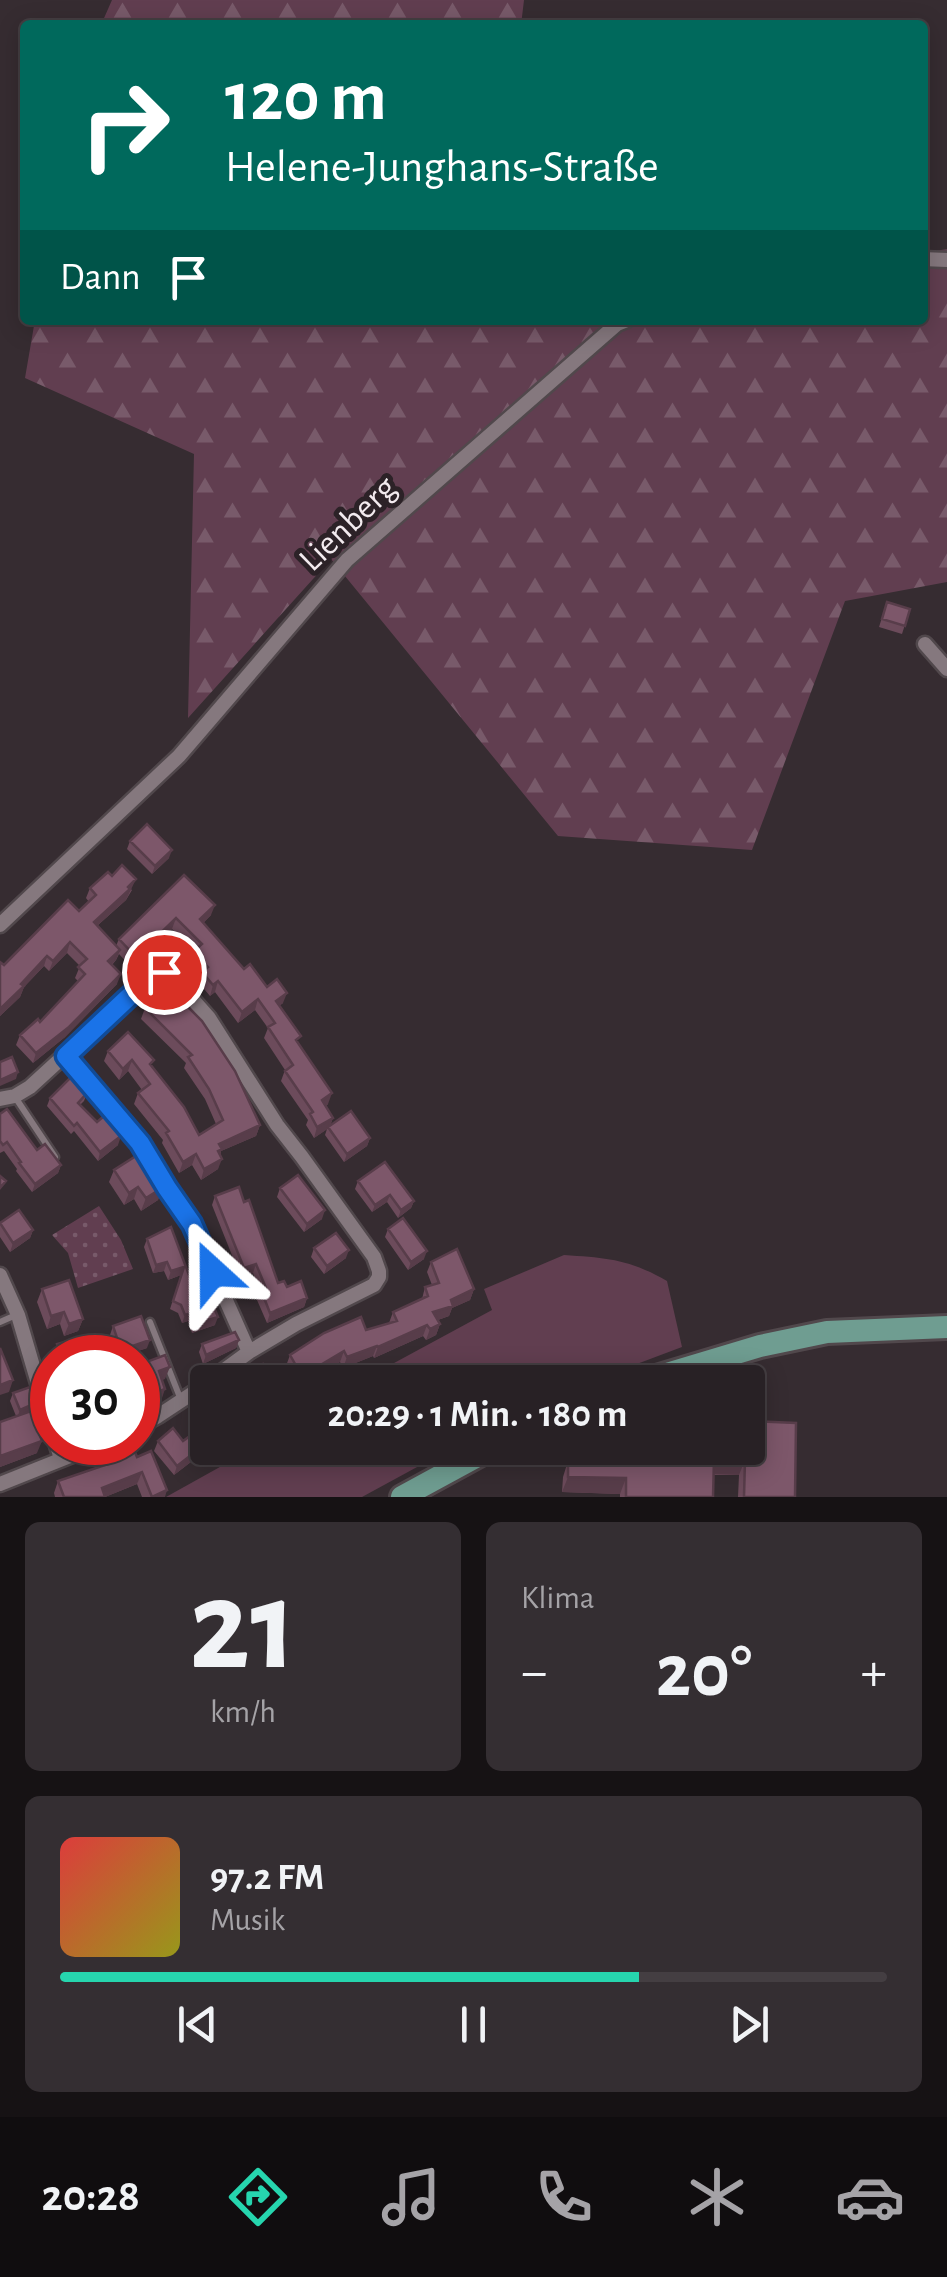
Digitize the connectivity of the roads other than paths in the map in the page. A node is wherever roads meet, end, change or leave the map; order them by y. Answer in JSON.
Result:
{"nodes":[{"id":1,"x":615,"y":325,"type":"edge"},
{"id":2,"x":925,"y":644,"type":"dead end"},
{"id":3,"x":947,"y":669,"type":"edge"},
{"id":4,"x":0,"y":925,"type":"edge"},
{"id":5,"x":66,"y":1056,"type":"junction"},
{"id":6,"x":7,"y":1097,"type":"edge"},
{"id":7,"x":55,"y":1157,"type":"edge"},
{"id":8,"x":0,"y":1275,"type":"edge"},
{"id":9,"x":18,"y":1315,"type":"junction"},
{"id":10,"x":0,"y":1322,"type":"edge"},
{"id":11,"x":150,"y":1322,"type":"dead end"},
{"id":12,"x":947,"y":1327,"type":"edge"},
{"id":13,"x":249,"y":1352,"type":"junction"},
{"id":14,"x":30,"y":1356,"type":"edge"},
{"id":15,"x":231,"y":1365,"type":"edge"},
{"id":16,"x":694,"y":1365,"type":"edge"},
{"id":17,"x":190,"y":1395,"type":"edge"},
{"id":18,"x":181,"y":1401,"type":"junction"},
{"id":19,"x":160,"y":1415,"type":"edge"},
{"id":20,"x":48,"y":1465,"type":"edge"},
{"id":21,"x":461,"y":1465,"type":"edge"},
{"id":22,"x":0,"y":1484,"type":"edge"},
{"id":23,"x":402,"y":1497,"type":"edge"}],
"edges":[{"from":1,"to":4,"type":"street","name":"Lienberg"},
{"from":2,"to":3,"type":"street"},
{"from":5,"to":6,"type":"street"},
{"from":5,"to":13,"type":"street"},
{"from":5,"to":13,"type":"street"},
{"from":6,"to":7,"type":"lane"},
{"from":8,"to":9,"type":"street"},
{"from":9,"to":10,"type":"lane"},
{"from":9,"to":14,"type":"street"},
{"from":11,"to":18,"type":"lane"},
{"from":12,"to":16,"type":"main road"},
{"from":13,"to":15,"type":"street"},
{"from":17,"to":18,"type":"street"},
{"from":18,"to":19,"type":"street"},
{"from":20,"to":22,"type":"street"},
{"from":21,"to":23,"type":"main road"}]}
